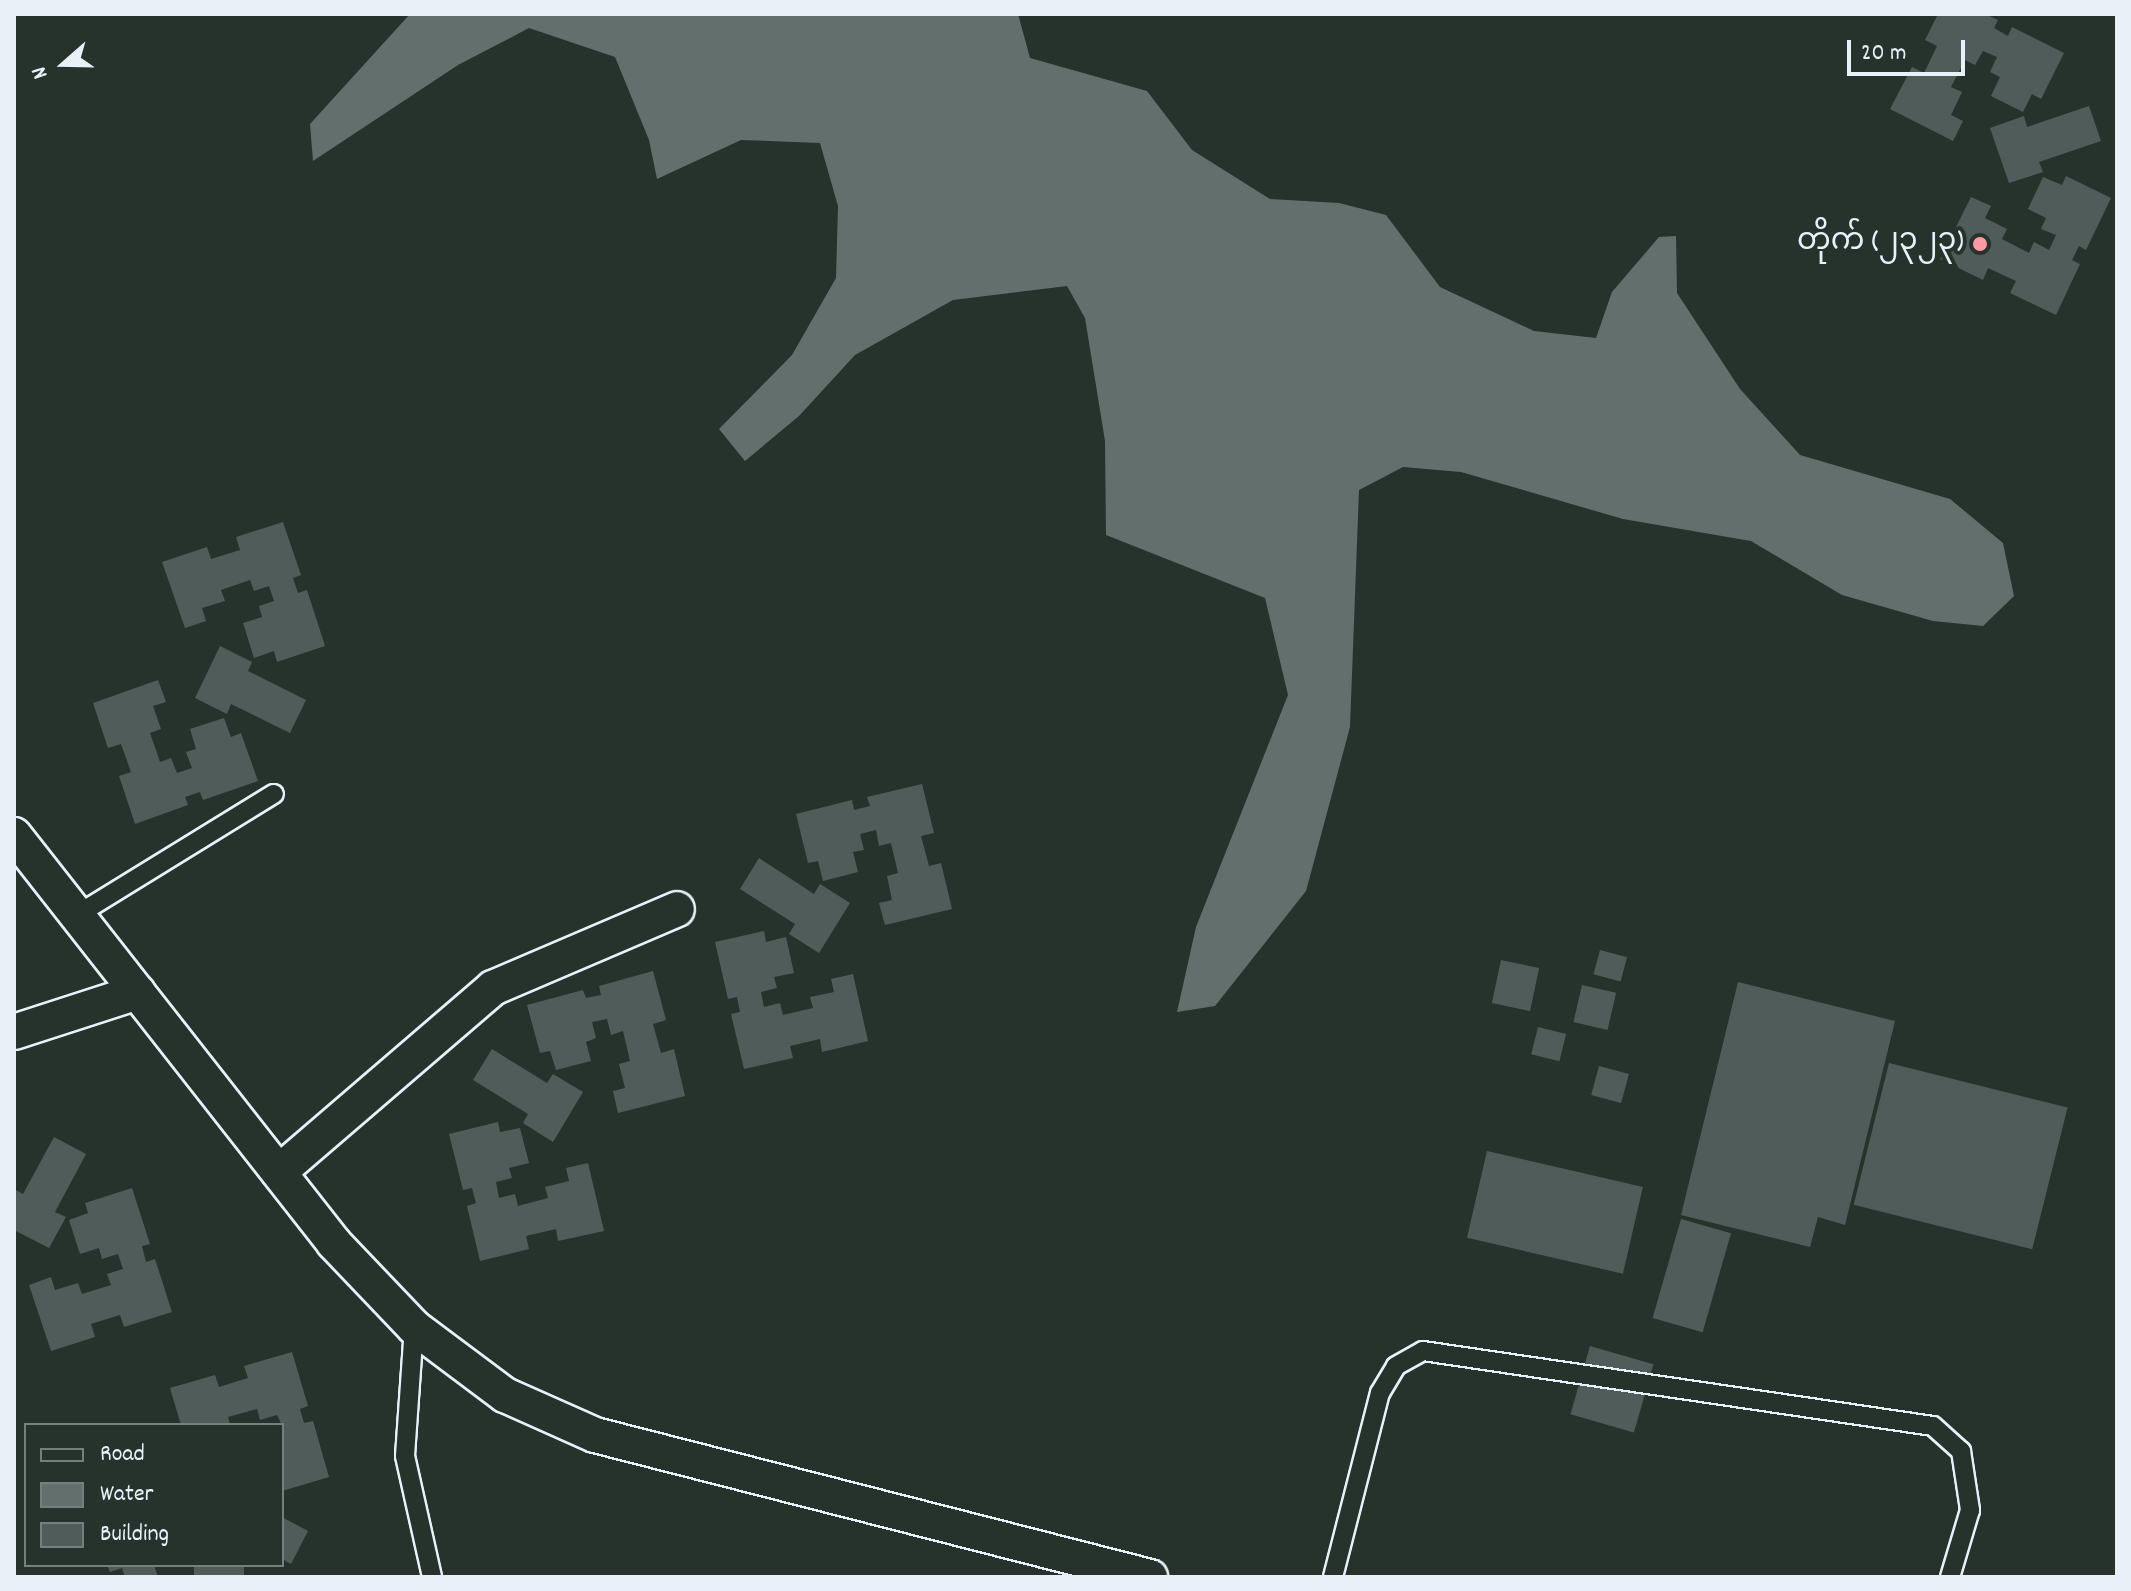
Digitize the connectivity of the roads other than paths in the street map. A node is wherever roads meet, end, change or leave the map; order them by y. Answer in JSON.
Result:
{"nodes":[{"id":1,"x":274,"y":794,"type":"dead end"},
{"id":2,"x":14,"y":835,"type":"edge"},
{"id":3,"x":677,"y":909,"type":"dead end"},
{"id":4,"x":77,"y":915,"type":"junction"},
{"id":5,"x":138,"y":992,"type":"junction"},
{"id":6,"x":14,"y":1032,"type":"edge"},
{"id":7,"x":279,"y":1172,"type":"junction"},
{"id":8,"x":414,"y":1327,"type":"junction"},
{"id":9,"x":432,"y":1577,"type":"edge"},
{"id":10,"x":1150,"y":1577,"type":"edge"},
{"id":11,"x":1333,"y":1577,"type":"edge"},
{"id":12,"x":1950,"y":1577,"type":"edge"}],
"edges":[{"from":1,"to":4,"type":"lane"},
{"from":2,"to":4,"type":"street"},
{"from":3,"to":7,"type":"street"},
{"from":4,"to":5,"type":"street"},
{"from":5,"to":6,"type":"street"},
{"from":5,"to":7,"type":"street"},
{"from":7,"to":8,"type":"street"},
{"from":8,"to":9,"type":"lane"},
{"from":8,"to":10,"type":"street"},
{"from":11,"to":12,"type":"lane"}]}
